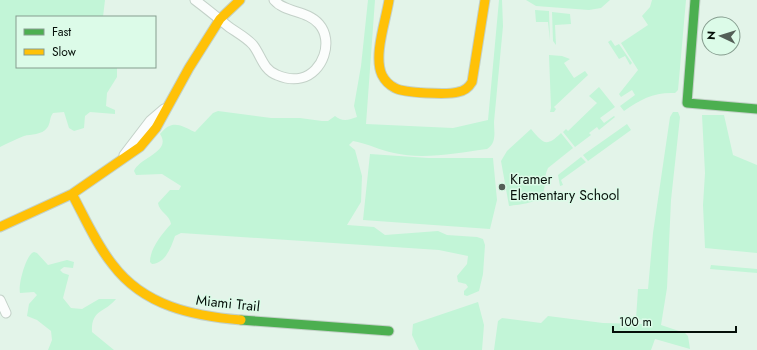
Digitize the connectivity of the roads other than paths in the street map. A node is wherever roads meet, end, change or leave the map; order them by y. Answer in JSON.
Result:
{"nodes":[{"id":1,"x":195,"y":0,"type":"edge"},
{"id":2,"x":240,"y":0,"type":"edge"},
{"id":3,"x":274,"y":0,"type":"edge"},
{"id":4,"x":389,"y":0,"type":"edge"},
{"id":5,"x":484,"y":0,"type":"edge"},
{"id":6,"x":696,"y":0,"type":"edge"},
{"id":7,"x":220,"y":19,"type":"junction"},
{"id":8,"x":757,"y":109,"type":"edge"},
{"id":9,"x":72,"y":194,"type":"junction"},
{"id":10,"x":0,"y":227,"type":"edge"},
{"id":11,"x":0,"y":300,"type":"edge"},
{"id":12,"x":6,"y":313,"type":"dead end"},
{"id":13,"x":389,"y":331,"type":"dead end"}],
"edges":[{"from":1,"to":7,"type":"street"},
{"from":2,"to":7,"type":"street"},
{"from":3,"to":7,"type":"street"},
{"from":4,"to":5,"type":"street"},
{"from":6,"to":8,"type":"street"},
{"from":7,"to":9,"type":"street"},
{"from":9,"to":10,"type":"street"},
{"from":9,"to":13,"type":"street","name":"Miami Trail"},
{"from":11,"to":12,"type":"street"}]}
